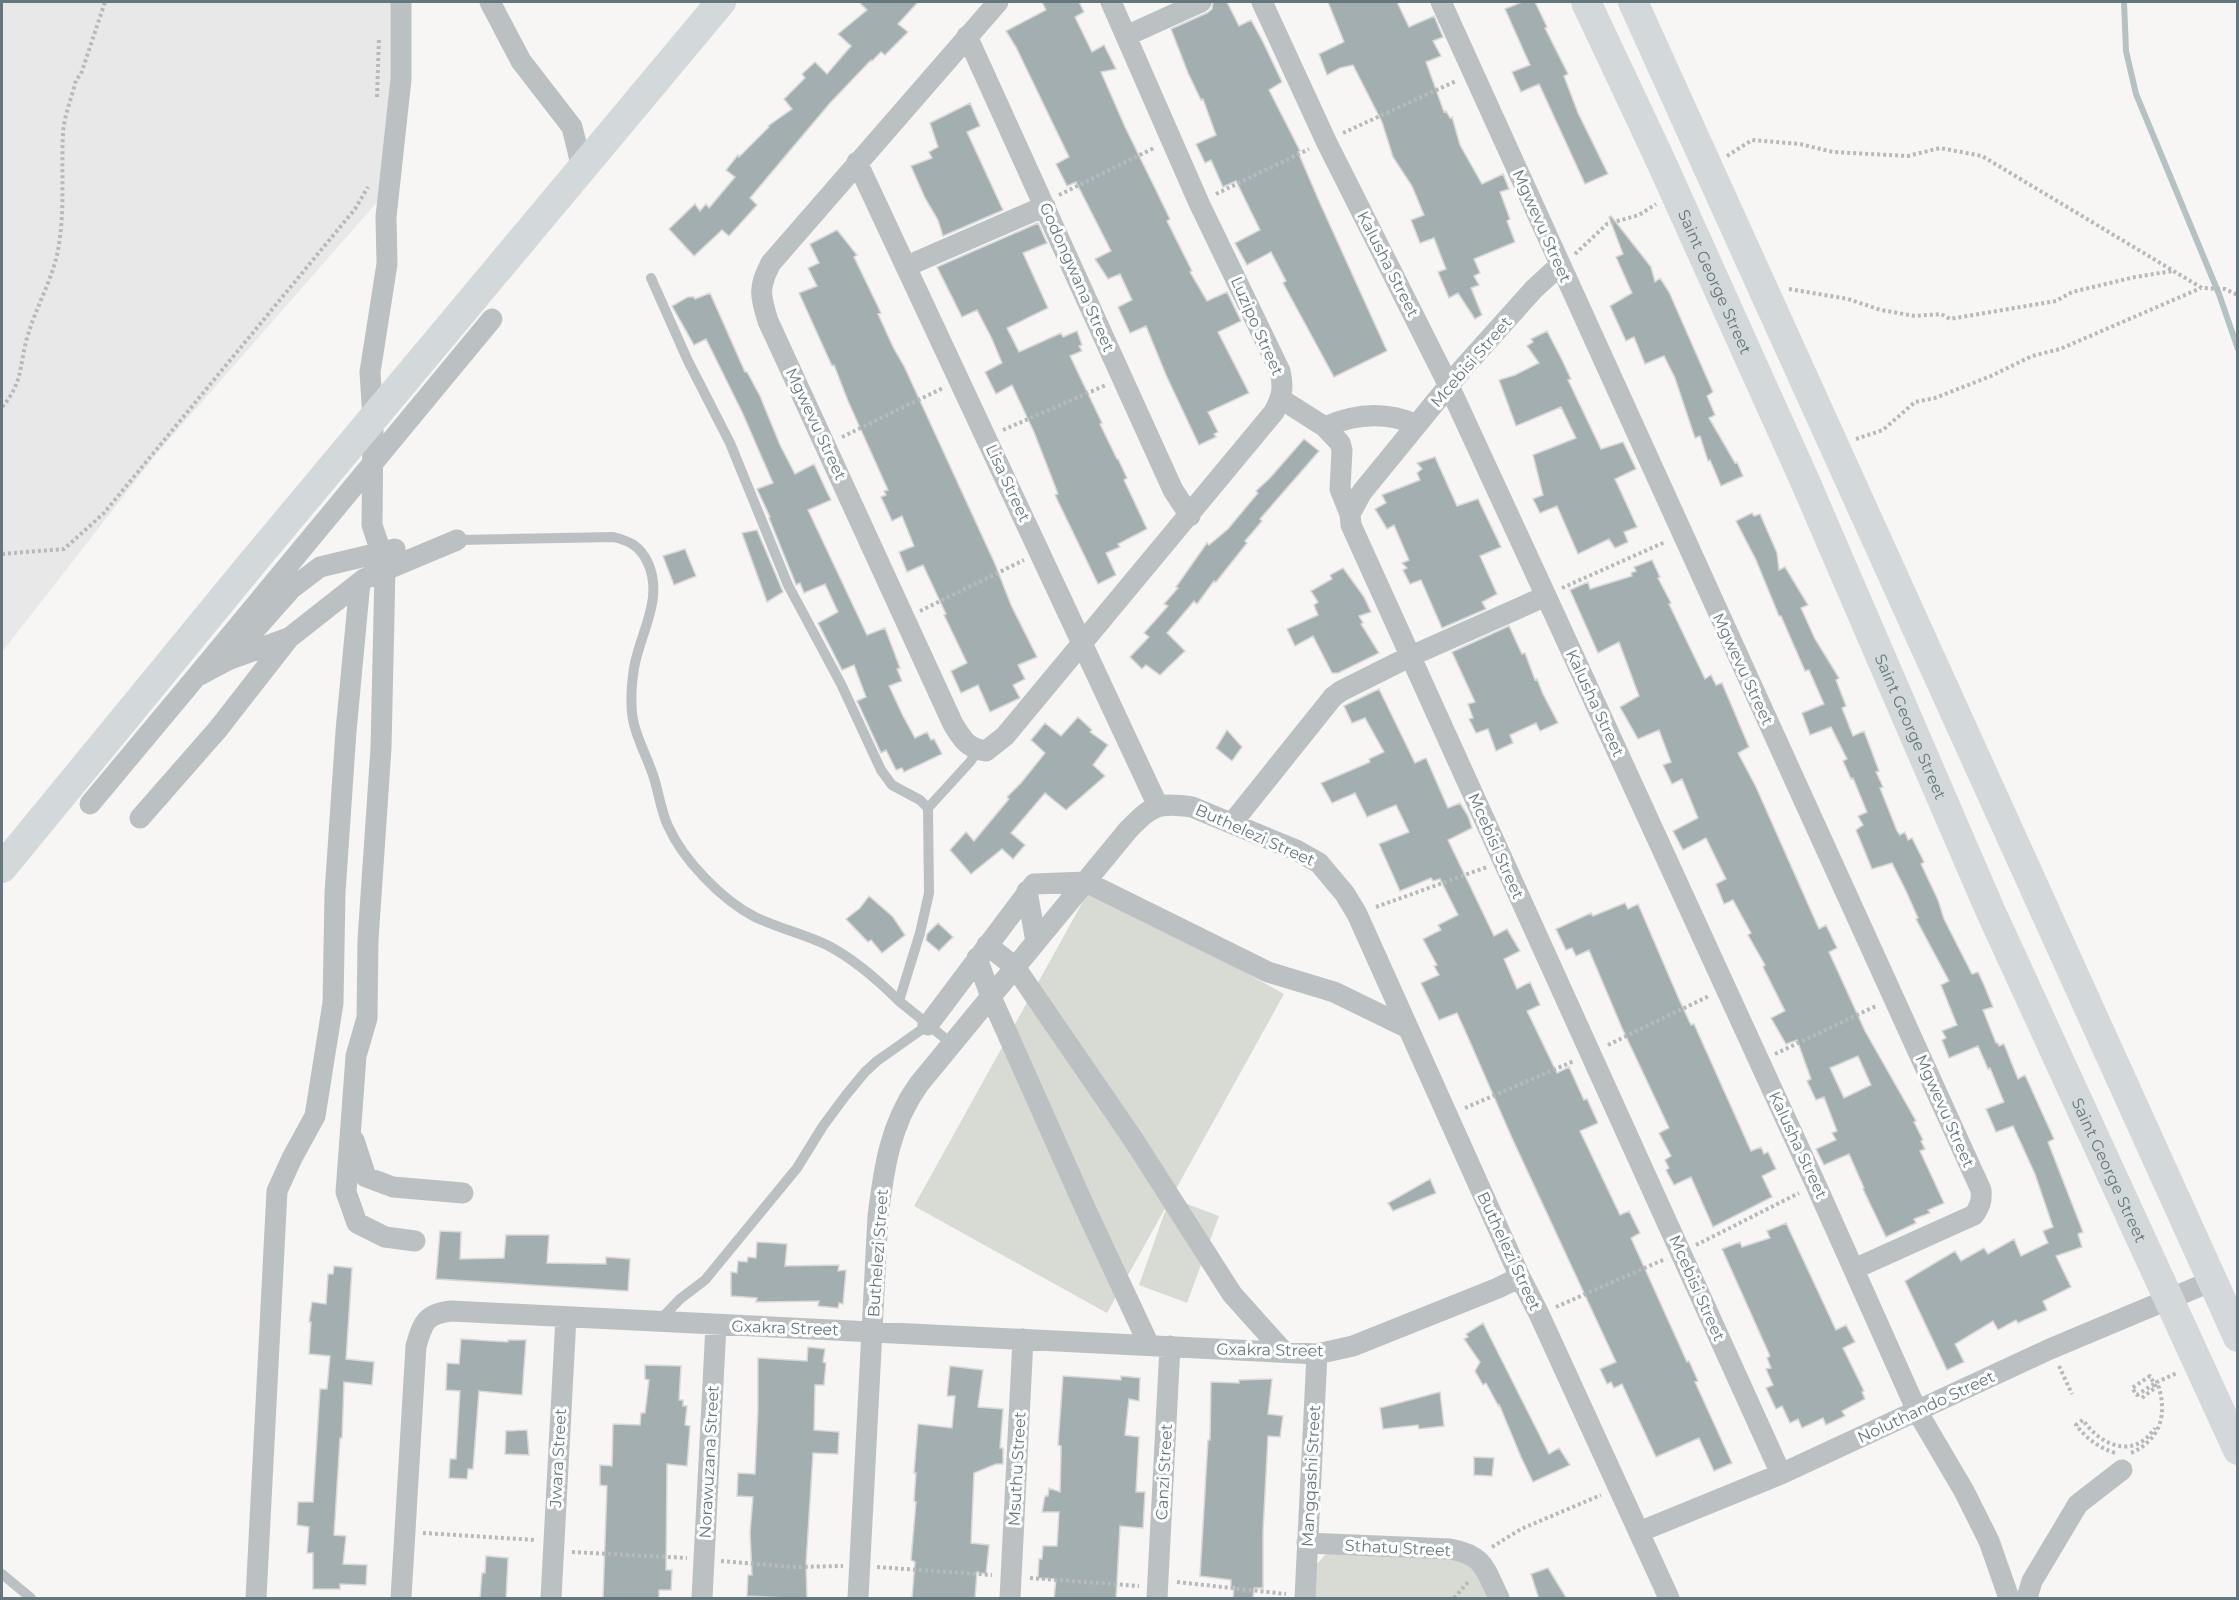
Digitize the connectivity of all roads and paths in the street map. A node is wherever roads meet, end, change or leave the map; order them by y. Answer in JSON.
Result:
{"nodes":[{"id":1,"x":105,"y":2,"type":"edge"},
{"id":2,"x":401,"y":2,"type":"edge"},
{"id":3,"x":490,"y":2,"type":"edge"},
{"id":4,"x":720,"y":2,"type":"edge"},
{"id":5,"x":999,"y":2,"type":"edge"},
{"id":6,"x":1111,"y":2,"type":"edge"},
{"id":7,"x":1201,"y":2,"type":"edge"},
{"id":8,"x":1262,"y":2,"type":"edge"},
{"id":9,"x":1441,"y":2,"type":"edge"},
{"id":10,"x":1586,"y":2,"type":"edge"},
{"id":11,"x":1633,"y":2,"type":"edge"},
{"id":12,"x":967,"y":36,"type":"junction"},
{"id":13,"x":1126,"y":36,"type":"junction"},
{"id":14,"x":379,"y":37,"type":"dead end"},
{"id":15,"x":1474,"y":73,"type":"junction"},
{"id":16,"x":377,"y":108,"type":"dead end"},
{"id":17,"x":1171,"y":140,"type":"junction"},
{"id":18,"x":1326,"y":141,"type":"junction"},
{"id":19,"x":857,"y":162,"type":"junction"},
{"id":20,"x":582,"y":168,"type":"junction"},
{"id":21,"x":1708,"y":168,"type":"junction"},
{"id":22,"x":370,"y":179,"type":"dead end"},
{"id":23,"x":1675,"y":191,"type":"junction"},
{"id":24,"x":1199,"y":202,"type":"junction"},
{"id":25,"x":1044,"y":204,"type":"junction"},
{"id":26,"x":1560,"y":265,"type":"junction"},
{"id":27,"x":907,"y":266,"type":"junction"},
{"id":28,"x":2174,"y":271,"type":"junction"},
{"id":29,"x":651,"y":278,"type":"dead end"},
{"id":30,"x":1762,"y":285,"type":"junction"},
{"id":31,"x":2202,"y":288,"type":"junction"},
{"id":32,"x":2238,"y":295,"type":"edge"},
{"id":33,"x":492,"y":319,"type":"dead end"},
{"id":34,"x":1123,"y":378,"type":"junction"},
{"id":35,"x":960,"y":380,"type":"junction"},
{"id":36,"x":1449,"y":386,"type":"junction"},
{"id":37,"x":1281,"y":399,"type":"junction"},
{"id":38,"x":2,"y":406,"type":"edge"},
{"id":39,"x":373,"y":419,"type":"junction"},
{"id":40,"x":1417,"y":425,"type":"junction"},
{"id":41,"x":1325,"y":428,"type":"junction"},
{"id":42,"x":987,"y":437,"type":"junction"},
{"id":43,"x":826,"y":445,"type":"junction"},
{"id":44,"x":1837,"y":450,"type":"junction"},
{"id":45,"x":372,"y":463,"type":"junction"},
{"id":46,"x":1350,"y":514,"type":"junction"},
{"id":47,"x":1190,"y":516,"type":"junction"},
{"id":48,"x":1682,"y":534,"type":"junction"},
{"id":49,"x":457,"y":540,"type":"joint"},
{"id":50,"x":1041,"y":552,"type":"junction"},
{"id":51,"x":2,"y":554,"type":"edge"},
{"id":52,"x":383,"y":561,"type":"junction"},
{"id":53,"x":360,"y":582,"type":"junction"},
{"id":54,"x":1546,"y":596,"type":"junction"},
{"id":55,"x":905,"y":618,"type":"junction"},
{"id":56,"x":289,"y":638,"type":"junction"},
{"id":57,"x":1083,"y":642,"type":"junction"},
{"id":58,"x":1411,"y":656,"type":"junction"},
{"id":59,"x":228,"y":660,"type":"junction"},
{"id":60,"x":196,"y":676,"type":"junction"},
{"id":61,"x":978,"y":750,"type":"junction"},
{"id":62,"x":90,"y":804,"type":"dead end"},
{"id":63,"x":1158,"y":806,"type":"junction"},
{"id":64,"x":928,"y":808,"type":"junction"},
{"id":65,"x":140,"y":818,"type":"dead end"},
{"id":66,"x":1232,"y":823,"type":"junction"},
{"id":67,"x":1502,"y":862,"type":"junction"},
{"id":68,"x":2,"y":868,"type":"edge"},
{"id":69,"x":1086,"y":882,"type":"junction"},
{"id":70,"x":1027,"y":891,"type":"junction"},
{"id":71,"x":1357,"y":914,"type":"junction"},
{"id":72,"x":1036,"y":942,"type":"junction"},
{"id":73,"x":982,"y":952,"type":"junction"},
{"id":74,"x":1015,"y":967,"type":"junction"},
{"id":75,"x":1726,"y":988,"type":"junction"},
{"id":76,"x":991,"y":996,"type":"junction"},
{"id":77,"x":1893,"y":998,"type":"junction"},
{"id":78,"x":899,"y":1001,"type":"junction"},
{"id":79,"x":928,"y":1025,"type":"junction"},
{"id":80,"x":1408,"y":1028,"type":"junction"},
{"id":81,"x":952,"y":1044,"type":"junction"},
{"id":82,"x":1592,"y":1053,"type":"junction"},
{"id":83,"x":1760,"y":1061,"type":"junction"},
{"id":84,"x":1448,"y":1116,"type":"junction"},
{"id":85,"x":351,"y":1130,"type":"junction"},
{"id":86,"x":1816,"y":1185,"type":"junction"},
{"id":87,"x":463,"y":1193,"type":"dead end"},
{"id":88,"x":415,"y":1241,"type":"dead end"},
{"id":89,"x":1681,"y":1252,"type":"junction"},
{"id":90,"x":1854,"y":1269,"type":"junction"},
{"id":91,"x":1520,"y":1277,"type":"junction"},
{"id":92,"x":2212,"y":1281,"type":"junction"},
{"id":93,"x":2169,"y":1300,"type":"junction"},
{"id":94,"x":1539,"y":1314,"type":"junction"},
{"id":95,"x":566,"y":1317,"type":"junction"},
{"id":96,"x":658,"y":1322,"type":"junction"},
{"id":97,"x":716,"y":1324,"type":"junction"},
{"id":98,"x":873,"y":1332,"type":"junction"},
{"id":99,"x":2238,"y":1337,"type":"edge"},
{"id":100,"x":1023,"y":1339,"type":"junction"},
{"id":101,"x":1149,"y":1345,"type":"junction"},
{"id":102,"x":1170,"y":1346,"type":"junction"},
{"id":103,"x":2050,"y":1349,"type":"junction"},
{"id":104,"x":1284,"y":1352,"type":"junction"},
{"id":105,"x":1317,"y":1354,"type":"junction"},
{"id":106,"x":2187,"y":1369,"type":"dead end"},
{"id":107,"x":2157,"y":1382,"type":"junction"},
{"id":108,"x":2072,"y":1394,"type":"dead end"},
{"id":109,"x":2142,"y":1398,"type":"dead end"},
{"id":110,"x":1917,"y":1411,"type":"junction"},
{"id":111,"x":2155,"y":1428,"type":"dead end"},
{"id":112,"x":2238,"y":1450,"type":"edge"},
{"id":113,"x":2122,"y":1470,"type":"dead end"},
{"id":114,"x":1781,"y":1474,"type":"junction"},
{"id":115,"x":1619,"y":1487,"type":"junction"},
{"id":116,"x":405,"y":1532,"type":"junction"},
{"id":117,"x":1639,"y":1532,"type":"junction"},
{"id":118,"x":554,"y":1542,"type":"junction"},
{"id":119,"x":1307,"y":1543,"type":"junction"},
{"id":120,"x":1476,"y":1557,"type":"junction"},
{"id":121,"x":2,"y":1575,"type":"edge"},
{"id":122,"x":1157,"y":1589,"type":"edge"},
{"id":123,"x":1305,"y":1597,"type":"edge"},
{"id":124,"x":31,"y":1599,"type":"edge"},
{"id":125,"x":256,"y":1599,"type":"edge"},
{"id":126,"x":401,"y":1599,"type":"edge"},
{"id":127,"x":551,"y":1599,"type":"edge"},
{"id":128,"x":702,"y":1599,"type":"edge"},
{"id":129,"x":858,"y":1599,"type":"edge"},
{"id":130,"x":1010,"y":1599,"type":"edge"},
{"id":131,"x":1499,"y":1599,"type":"edge"},
{"id":132,"x":1670,"y":1599,"type":"edge"},
{"id":133,"x":2009,"y":1599,"type":"edge"},
{"id":134,"x":2027,"y":1599,"type":"edge"}],
"edges":[{"from":1,"to":38,"type":"path"},
{"from":2,"to":39,"type":"street"},
{"from":3,"to":20,"type":"street"},
{"from":4,"to":20,"type":"main road"},
{"from":5,"to":12,"type":"street","name":"Mgwevu Street"},
{"from":6,"to":13,"type":"street","name":"Luzipo Street"},
{"from":7,"to":13,"type":"street"},
{"from":8,"to":18,"type":"street","name":"Kalusha Street"},
{"from":9,"to":15,"type":"street","name":"Mgwevu Street"},
{"from":10,"to":23,"type":"main road","name":"Saint George Street"},
{"from":11,"to":21,"type":"main road"},
{"from":12,"to":19,"type":"street","name":"Mgwevu Street"},
{"from":12,"to":25,"type":"street","name":"Godongwana Street"},
{"from":13,"to":17,"type":"street","name":"Luzipo Street"},
{"from":14,"to":16,"type":"path"},
{"from":15,"to":18,"type":"path"},
{"from":15,"to":26,"type":"street","name":"Mgwevu Street"},
{"from":17,"to":24,"type":"street","name":"Luzipo Street"},
{"from":17,"to":25,"type":"path"},
{"from":18,"to":24,"type":"path"},
{"from":18,"to":36,"type":"street","name":"Kalusha Street"},
{"from":19,"to":27,"type":"street","name":"Lisa Street"},
{"from":19,"to":43,"type":"street","name":"Mgwevu Street"},
{"from":20,"to":39,"type":"main road"},
{"from":21,"to":28,"type":"path"},
{"from":21,"to":30,"type":"main road"},
{"from":22,"to":51,"type":"path"},
{"from":23,"to":26,"type":"path"},
{"from":23,"to":93,"type":"main road","name":"Saint George Street"},
{"from":24,"to":37,"type":"street","name":"Luzipo Street"},
{"from":25,"to":27,"type":"street"},
{"from":25,"to":34,"type":"street","name":"Godongwana Street"},
{"from":26,"to":36,"type":"street","name":"Mcebisi Street"},
{"from":26,"to":48,"type":"street","name":"Mgwevu Street"},
{"from":27,"to":35,"type":"street","name":"Lisa Street"},
{"from":28,"to":30,"type":"path"},
{"from":28,"to":31,"type":"path"},
{"from":29,"to":64,"type":"lane"},
{"from":30,"to":44,"type":"main road"},
{"from":31,"to":32,"type":"path"},
{"from":31,"to":44,"type":"path"},
{"from":33,"to":45,"type":"street"},
{"from":34,"to":42,"type":"path"},
{"from":34,"to":47,"type":"street","name":"Godongwana Street"},
{"from":35,"to":42,"type":"street","name":"Lisa Street"},
{"from":35,"to":43,"type":"path"},
{"from":36,"to":40,"type":"street","name":"Mcebisi Street"},
{"from":36,"to":54,"type":"street","name":"Kalusha Street"},
{"from":37,"to":41,"type":"street"},
{"from":37,"to":47,"type":"street","name":"Luzipo Street"},
{"from":39,"to":45,"type":"street"},
{"from":39,"to":68,"type":"main road"},
{"from":40,"to":41,"type":"street"},
{"from":40,"to":46,"type":"street","name":"Mcebisi Street"},
{"from":41,"to":46,"type":"street"},
{"from":42,"to":50,"type":"street","name":"Lisa Street"},
{"from":43,"to":55,"type":"street","name":"Mgwevu Street"},
{"from":44,"to":92,"type":"main road"},
{"from":45,"to":52,"type":"street"},
{"from":45,"to":60,"type":"street"},
{"from":46,"to":58,"type":"street","name":"Mcebisi Street"},
{"from":47,"to":57,"type":"street","name":"Luzipo Street"},
{"from":48,"to":54,"type":"path"},
{"from":48,"to":77,"type":"street","name":"Mgwevu Street"},
{"from":49,"to":52,"type":"street"},
{"from":49,"to":78,"type":"lane"},
{"from":50,"to":55,"type":"path"},
{"from":50,"to":57,"type":"street","name":"Lisa Street"},
{"from":52,"to":53,"type":"street"},
{"from":52,"to":59,"type":"street"},
{"from":52,"to":85,"type":"street"},
{"from":53,"to":56,"type":"street"},
{"from":53,"to":125,"type":"street"},
{"from":54,"to":58,"type":"street"},
{"from":54,"to":75,"type":"street","name":"Kalusha Street"},
{"from":55,"to":61,"type":"street","name":"Mgwevu Street"},
{"from":56,"to":59,"type":"street"},
{"from":56,"to":65,"type":"street"},
{"from":57,"to":61,"type":"street"},
{"from":57,"to":63,"type":"street","name":"Lisa Street"},
{"from":58,"to":66,"type":"street"},
{"from":58,"to":67,"type":"street","name":"Mcebisi Street"},
{"from":59,"to":60,"type":"street"},
{"from":60,"to":62,"type":"street"},
{"from":61,"to":64,"type":"lane"},
{"from":63,"to":66,"type":"street","name":"Buthelezi Street"},
{"from":63,"to":69,"type":"street","name":"Buthelezi Street"},
{"from":64,"to":78,"type":"lane"},
{"from":66,"to":71,"type":"street","name":"Buthelezi Street"},
{"from":67,"to":71,"type":"path"},
{"from":67,"to":82,"type":"street","name":"Mcebisi Street"},
{"from":69,"to":70,"type":"street"},
{"from":69,"to":72,"type":"street","name":"Buthelezi Street"},
{"from":69,"to":80,"type":"street"},
{"from":70,"to":72,"type":"street"},
{"from":70,"to":73,"type":"street"},
{"from":71,"to":80,"type":"street","name":"Buthelezi Street"},
{"from":72,"to":74,"type":"street","name":"Buthelezi Street"},
{"from":73,"to":74,"type":"street"},
{"from":73,"to":76,"type":"street"},
{"from":73,"to":79,"type":"street"},
{"from":74,"to":76,"type":"street","name":"Buthelezi Street"},
{"from":74,"to":104,"type":"street"},
{"from":75,"to":82,"type":"path"},
{"from":75,"to":83,"type":"street","name":"Kalusha Street"},
{"from":76,"to":81,"type":"street","name":"Buthelezi Street"},
{"from":76,"to":101,"type":"street"},
{"from":77,"to":83,"type":"path"},
{"from":77,"to":90,"type":"street","name":"Mgwevu Street"},
{"from":78,"to":79,"type":"lane"},
{"from":79,"to":81,"type":"lane"},
{"from":79,"to":96,"type":"lane"},
{"from":80,"to":84,"type":"street","name":"Buthelezi Street"},
{"from":81,"to":98,"type":"street","name":"Buthelezi Street"},
{"from":82,"to":84,"type":"path"},
{"from":82,"to":89,"type":"street","name":"Mcebisi Street"},
{"from":83,"to":86,"type":"street","name":"Kalusha Street"},
{"from":84,"to":91,"type":"street","name":"Buthelezi Street"},
{"from":85,"to":87,"type":"street"},
{"from":85,"to":88,"type":"street"},
{"from":86,"to":89,"type":"path"},
{"from":86,"to":90,"type":"street","name":"Kalusha Street"},
{"from":89,"to":94,"type":"path"},
{"from":89,"to":114,"type":"street","name":"Mcebisi Street"},
{"from":90,"to":110,"type":"street","name":"Kalusha Street"},
{"from":91,"to":94,"type":"street","name":"Buthelezi Street"},
{"from":91,"to":105,"type":"street","name":"Gxakra Street"},
{"from":92,"to":93,"type":"street","name":"Noluthando Street"},
{"from":92,"to":99,"type":"main road"},
{"from":93,"to":103,"type":"street","name":"Noluthando Street"},
{"from":93,"to":112,"type":"main road","name":"Saint George Street"},
{"from":94,"to":115,"type":"street","name":"Buthelezi Street"},
{"from":95,"to":96,"type":"street","name":"Gxakra Street"},
{"from":95,"to":116,"type":"street","name":"Gxakra Street"},
{"from":95,"to":118,"type":"street","name":"Jwara Street"},
{"from":96,"to":97,"type":"street","name":"Gxakra Street"},
{"from":97,"to":98,"type":"street","name":"Gxakra Street"},
{"from":97,"to":128,"type":"street","name":"Norawuzana Street"},
{"from":98,"to":100,"type":"street","name":"Gxakra Street"},
{"from":98,"to":129,"type":"street","name":"Buthelezi Street"},
{"from":100,"to":101,"type":"street","name":"Gxakra Street"},
{"from":100,"to":130,"type":"street","name":"Msuthu Street"},
{"from":101,"to":102,"type":"street","name":"Gxakra Street"},
{"from":102,"to":104,"type":"street","name":"Gxakra Street"},
{"from":102,"to":122,"type":"street","name":"Canzi Street"},
{"from":103,"to":108,"type":"path"},
{"from":103,"to":110,"type":"street","name":"Noluthando Street"},
{"from":104,"to":105,"type":"street","name":"Gxakra Street"},
{"from":105,"to":119,"type":"street","name":"Mangqashi Street"},
{"from":106,"to":107,"type":"path"},
{"from":107,"to":109,"type":"path"},
{"from":107,"to":111,"type":"path"},
{"from":110,"to":114,"type":"street","name":"Noluthando Street"},
{"from":110,"to":133,"type":"street","name":"Kalusha Street"},
{"from":113,"to":134,"type":"street"},
{"from":114,"to":117,"type":"street","name":"Noluthando Street"},
{"from":115,"to":117,"type":"street","name":"Buthelezi Street"},
{"from":115,"to":120,"type":"path"},
{"from":116,"to":118,"type":"path"},
{"from":116,"to":126,"type":"street","name":"Gxakra Street"},
{"from":117,"to":132,"type":"street","name":"Buthelezi Street"},
{"from":118,"to":127,"type":"street","name":"Jwara Street"},
{"from":119,"to":120,"type":"street","name":"Sthatu Street"},
{"from":119,"to":123,"type":"street","name":"Mangqashi Street"},
{"from":120,"to":131,"type":"street"},
{"from":121,"to":124,"type":"lane"},
{"from":122,"to":123,"type":"path"}]}
